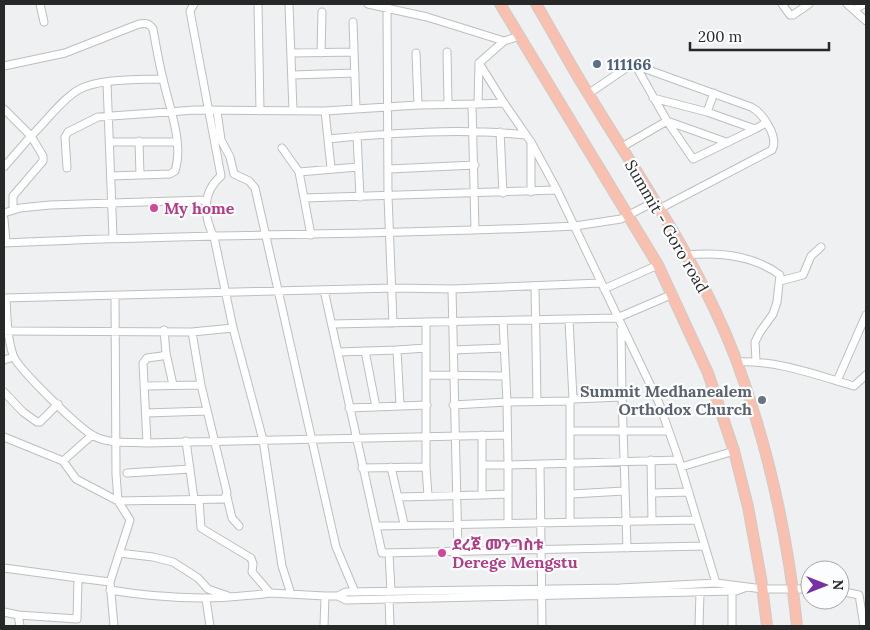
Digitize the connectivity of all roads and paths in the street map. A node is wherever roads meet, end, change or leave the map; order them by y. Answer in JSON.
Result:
{"nodes":[{"id":1,"x":40,"y":4,"type":"edge"},
{"id":2,"x":194,"y":4,"type":"edge"},
{"id":3,"x":258,"y":4,"type":"edge"},
{"id":4,"x":290,"y":4,"type":"edge"},
{"id":5,"x":368,"y":4,"type":"edge"},
{"id":6,"x":500,"y":4,"type":"edge"},
{"id":7,"x":536,"y":4,"type":"edge"},
{"id":8,"x":782,"y":4,"type":"edge"},
{"id":9,"x":809,"y":4,"type":"edge"},
{"id":10,"x":847,"y":4,"type":"edge"},
{"id":11,"x":864,"y":4,"type":"edge"},
{"id":12,"x":387,"y":9,"type":"junction"},
{"id":13,"x":854,"y":10,"type":"junction"},
{"id":14,"x":322,"y":12,"type":"dead end"},
{"id":15,"x":866,"y":21,"type":"edge"},
{"id":16,"x":44,"y":22,"type":"dead end"},
{"id":17,"x":353,"y":22,"type":"dead end"},
{"id":18,"x":517,"y":32,"type":"junction"},
{"id":19,"x":504,"y":41,"type":"junction"},
{"id":20,"x":354,"y":52,"type":"junction"},
{"id":21,"x":447,"y":52,"type":"dead end"},
{"id":22,"x":292,"y":53,"type":"junction"},
{"id":23,"x":321,"y":53,"type":"junction"},
{"id":24,"x":416,"y":53,"type":"dead end"},
{"id":25,"x":479,"y":63,"type":"junction"},
{"id":26,"x":4,"y":66,"type":"edge"},
{"id":27,"x":637,"y":68,"type":"junction"},
{"id":28,"x":292,"y":74,"type":"junction"},
{"id":29,"x":355,"y":74,"type":"junction"},
{"id":30,"x":162,"y":79,"type":"junction"},
{"id":31,"x":107,"y":83,"type":"junction"},
{"id":32,"x":714,"y":93,"type":"junction"},
{"id":33,"x":588,"y":94,"type":"junction"},
{"id":34,"x":653,"y":98,"type":"junction"},
{"id":35,"x":504,"y":103,"type":"junction"},
{"id":36,"x":448,"y":104,"type":"junction"},
{"id":37,"x":475,"y":104,"type":"junction"},
{"id":38,"x":418,"y":105,"type":"junction"},
{"id":39,"x":387,"y":107,"type":"junction"},
{"id":40,"x":356,"y":108,"type":"junction"},
{"id":41,"x":4,"y":109,"type":"edge"},
{"id":42,"x":217,"y":111,"type":"junction"},
{"id":43,"x":260,"y":111,"type":"junction"},
{"id":44,"x":292,"y":111,"type":"junction"},
{"id":45,"x":325,"y":111,"type":"junction"},
{"id":46,"x":171,"y":112,"type":"junction"},
{"id":47,"x":208,"y":112,"type":"junction"},
{"id":48,"x":707,"y":112,"type":"junction"},
{"id":49,"x":108,"y":115,"type":"junction"},
{"id":50,"x":666,"y":121,"type":"junction"},
{"id":51,"x":766,"y":123,"type":"junction"},
{"id":52,"x":755,"y":129,"type":"junction"},
{"id":53,"x":500,"y":132,"type":"junction"},
{"id":54,"x":473,"y":133,"type":"junction"},
{"id":55,"x":388,"y":134,"type":"junction"},
{"id":56,"x":526,"y":135,"type":"junction"},
{"id":57,"x":31,"y":136,"type":"junction"},
{"id":58,"x":357,"y":136,"type":"junction"},
{"id":59,"x":328,"y":139,"type":"junction"},
{"id":60,"x":139,"y":141,"type":"junction"},
{"id":61,"x":111,"y":142,"type":"junction"},
{"id":62,"x":176,"y":142,"type":"junction"},
{"id":63,"x":531,"y":142,"type":"junction"},
{"id":64,"x":726,"y":142,"type":"junction"},
{"id":65,"x":622,"y":147,"type":"junction"},
{"id":66,"x":282,"y":148,"type":"dead end"},
{"id":67,"x":474,"y":165,"type":"junction"},
{"id":68,"x":4,"y":167,"type":"edge"},
{"id":69,"x":358,"y":167,"type":"junction"},
{"id":70,"x":66,"y":168,"type":"dead end"},
{"id":71,"x":331,"y":168,"type":"junction"},
{"id":72,"x":389,"y":169,"type":"junction"},
{"id":73,"x":299,"y":172,"type":"junction"},
{"id":74,"x":234,"y":174,"type":"junction"},
{"id":75,"x":140,"y":175,"type":"junction"},
{"id":76,"x":112,"y":176,"type":"junction"},
{"id":77,"x":221,"y":176,"type":"junction"},
{"id":78,"x":557,"y":190,"type":"junction"},
{"id":79,"x":531,"y":192,"type":"junction"},
{"id":80,"x":475,"y":193,"type":"junction"},
{"id":81,"x":503,"y":193,"type":"junction"},
{"id":82,"x":388,"y":196,"type":"junction"},
{"id":83,"x":360,"y":197,"type":"junction"},
{"id":84,"x":304,"y":198,"type":"junction"},
{"id":85,"x":206,"y":200,"type":"junction"},
{"id":86,"x":112,"y":202,"type":"junction"},
{"id":87,"x":657,"y":206,"type":"junction"},
{"id":88,"x":13,"y":210,"type":"junction"},
{"id":89,"x":4,"y":213,"type":"edge"},
{"id":90,"x":629,"y":216,"type":"junction"},
{"id":91,"x":4,"y":219,"type":"edge"},
{"id":92,"x":575,"y":226,"type":"junction"},
{"id":93,"x":475,"y":230,"type":"junction"},
{"id":94,"x":389,"y":232,"type":"junction"},
{"id":95,"x":311,"y":234,"type":"junction"},
{"id":96,"x":267,"y":235,"type":"junction"},
{"id":97,"x":113,"y":237,"type":"junction"},
{"id":98,"x":214,"y":237,"type":"junction"},
{"id":99,"x":5,"y":243,"type":"edge"},
{"id":100,"x":821,"y":247,"type":"dead end"},
{"id":101,"x":687,"y":255,"type":"junction"},
{"id":102,"x":658,"y":265,"type":"junction"},
{"id":103,"x":780,"y":281,"type":"junction"},
{"id":104,"x":535,"y":286,"type":"junction"},
{"id":105,"x":602,"y":286,"type":"junction"},
{"id":106,"x":391,"y":288,"type":"junction"},
{"id":107,"x":452,"y":289,"type":"junction"},
{"id":108,"x":324,"y":290,"type":"junction"},
{"id":109,"x":279,"y":291,"type":"junction"},
{"id":110,"x":226,"y":293,"type":"junction"},
{"id":111,"x":673,"y":294,"type":"junction"},
{"id":112,"x":115,"y":296,"type":"junction"},
{"id":113,"x":5,"y":298,"type":"edge"},
{"id":114,"x":866,"y":315,"type":"edge"},
{"id":115,"x":617,"y":318,"type":"junction"},
{"id":116,"x":503,"y":320,"type":"junction"},
{"id":117,"x":536,"y":320,"type":"junction"},
{"id":118,"x":569,"y":320,"type":"junction"},
{"id":119,"x":452,"y":322,"type":"junction"},
{"id":120,"x":426,"y":323,"type":"junction"},
{"id":121,"x":332,"y":324,"type":"junction"},
{"id":122,"x":393,"y":324,"type":"junction"},
{"id":123,"x":621,"y":327,"type":"junction"},
{"id":124,"x":233,"y":328,"type":"junction"},
{"id":125,"x":115,"y":330,"type":"junction"},
{"id":126,"x":164,"y":330,"type":"junction"},
{"id":127,"x":6,"y":331,"type":"edge"},
{"id":128,"x":192,"y":332,"type":"junction"},
{"id":129,"x":426,"y":348,"type":"junction"},
{"id":130,"x":504,"y":348,"type":"junction"},
{"id":131,"x":397,"y":350,"type":"junction"},
{"id":132,"x":453,"y":350,"type":"junction"},
{"id":133,"x":365,"y":351,"type":"junction"},
{"id":134,"x":338,"y":352,"type":"junction"},
{"id":135,"x":166,"y":353,"type":"junction"},
{"id":136,"x":13,"y":357,"type":"junction"},
{"id":137,"x":4,"y":360,"type":"edge"},
{"id":138,"x":756,"y":360,"type":"junction"},
{"id":139,"x":737,"y":362,"type":"junction"},
{"id":140,"x":426,"y":375,"type":"junction"},
{"id":141,"x":866,"y":375,"type":"edge"},
{"id":142,"x":453,"y":376,"type":"junction"},
{"id":143,"x":506,"y":376,"type":"junction"},
{"id":144,"x":837,"y":381,"type":"junction"},
{"id":145,"x":201,"y":385,"type":"junction"},
{"id":146,"x":144,"y":386,"type":"junction"},
{"id":147,"x":173,"y":386,"type":"junction"},
{"id":148,"x":4,"y":392,"type":"edge"},
{"id":149,"x":622,"y":397,"type":"junction"},
{"id":150,"x":572,"y":400,"type":"junction"},
{"id":151,"x":507,"y":402,"type":"junction"},
{"id":152,"x":538,"y":402,"type":"junction"},
{"id":153,"x":58,"y":404,"type":"junction"},
{"id":154,"x":427,"y":405,"type":"junction"},
{"id":155,"x":453,"y":405,"type":"junction"},
{"id":156,"x":400,"y":406,"type":"junction"},
{"id":157,"x":376,"y":407,"type":"junction"},
{"id":158,"x":349,"y":408,"type":"junction"},
{"id":159,"x":207,"y":411,"type":"junction"},
{"id":160,"x":146,"y":413,"type":"junction"},
{"id":161,"x":571,"y":431,"type":"junction"},
{"id":162,"x":622,"y":431,"type":"junction"},
{"id":163,"x":668,"y":431,"type":"junction"},
{"id":164,"x":482,"y":434,"type":"junction"},
{"id":165,"x":454,"y":435,"type":"junction"},
{"id":166,"x":506,"y":435,"type":"junction"},
{"id":167,"x":94,"y":436,"type":"junction"},
{"id":168,"x":426,"y":436,"type":"junction"},
{"id":169,"x":4,"y":437,"type":"edge"},
{"id":170,"x":355,"y":438,"type":"junction"},
{"id":171,"x":311,"y":439,"type":"junction"},
{"id":172,"x":214,"y":440,"type":"junction"},
{"id":173,"x":263,"y":440,"type":"junction"},
{"id":174,"x":118,"y":441,"type":"junction"},
{"id":175,"x":186,"y":441,"type":"junction"},
{"id":176,"x":147,"y":443,"type":"junction"},
{"id":177,"x":734,"y":450,"type":"junction"},
{"id":178,"x":651,"y":460,"type":"junction"},
{"id":179,"x":63,"y":461,"type":"junction"},
{"id":180,"x":622,"y":462,"type":"junction"},
{"id":181,"x":680,"y":463,"type":"junction"},
{"id":182,"x":570,"y":464,"type":"junction"},
{"id":183,"x":482,"y":465,"type":"junction"},
{"id":184,"x":508,"y":465,"type":"junction"},
{"id":185,"x":540,"y":465,"type":"junction"},
{"id":186,"x":391,"y":467,"type":"junction"},
{"id":187,"x":426,"y":467,"type":"junction"},
{"id":188,"x":362,"y":468,"type":"junction"},
{"id":189,"x":190,"y":469,"type":"junction"},
{"id":190,"x":127,"y":474,"type":"dead end"},
{"id":191,"x":624,"y":491,"type":"junction"},
{"id":192,"x":689,"y":492,"type":"junction"},
{"id":193,"x":652,"y":493,"type":"junction"},
{"id":194,"x":508,"y":494,"type":"junction"},
{"id":195,"x":572,"y":494,"type":"junction"},
{"id":196,"x":482,"y":495,"type":"junction"},
{"id":197,"x":428,"y":496,"type":"junction"},
{"id":198,"x":456,"y":496,"type":"junction"},
{"id":199,"x":398,"y":497,"type":"junction"},
{"id":200,"x":227,"y":498,"type":"junction"},
{"id":201,"x":197,"y":499,"type":"junction"},
{"id":202,"x":118,"y":501,"type":"junction"},
{"id":203,"x":626,"y":520,"type":"junction"},
{"id":204,"x":697,"y":520,"type":"junction"},
{"id":205,"x":542,"y":521,"type":"junction"},
{"id":206,"x":652,"y":521,"type":"junction"},
{"id":207,"x":508,"y":522,"type":"junction"},
{"id":208,"x":570,"y":522,"type":"junction"},
{"id":209,"x":457,"y":523,"type":"junction"},
{"id":210,"x":404,"y":524,"type":"junction"},
{"id":211,"x":239,"y":526,"type":"dead end"},
{"id":212,"x":376,"y":526,"type":"junction"},
{"id":213,"x":706,"y":546,"type":"junction"},
{"id":214,"x":627,"y":548,"type":"junction"},
{"id":215,"x":543,"y":550,"type":"junction"},
{"id":216,"x":458,"y":551,"type":"junction"},
{"id":217,"x":119,"y":553,"type":"junction"},
{"id":218,"x":389,"y":553,"type":"junction"},
{"id":219,"x":4,"y":568,"type":"edge"},
{"id":220,"x":78,"y":578,"type":"junction"},
{"id":221,"x":716,"y":583,"type":"junction"},
{"id":222,"x":110,"y":586,"type":"junction"},
{"id":223,"x":747,"y":587,"type":"junction"},
{"id":224,"x":763,"y":589,"type":"junction"},
{"id":225,"x":792,"y":589,"type":"junction"},
{"id":226,"x":800,"y":589,"type":"edge"},
{"id":227,"x":391,"y":591,"type":"junction"},
{"id":228,"x":543,"y":591,"type":"junction"},
{"id":229,"x":732,"y":591,"type":"junction"},
{"id":230,"x":355,"y":592,"type":"junction"},
{"id":231,"x":700,"y":592,"type":"junction"},
{"id":232,"x":850,"y":593,"type":"edge"},
{"id":233,"x":270,"y":594,"type":"junction"},
{"id":234,"x":291,"y":594,"type":"junction"},
{"id":235,"x":863,"y":595,"type":"edge"},
{"id":236,"x":325,"y":596,"type":"junction"},
{"id":237,"x":338,"y":596,"type":"junction"},
{"id":238,"x":236,"y":598,"type":"junction"},
{"id":239,"x":206,"y":599,"type":"junction"},
{"id":240,"x":389,"y":599,"type":"junction"},
{"id":241,"x":4,"y":612,"type":"edge"},
{"id":242,"x":18,"y":615,"type":"junction"},
{"id":243,"x":77,"y":623,"type":"edge"},
{"id":244,"x":865,"y":625,"type":"edge"},
{"id":245,"x":20,"y":626,"type":"edge"},
{"id":246,"x":114,"y":626,"type":"edge"},
{"id":247,"x":210,"y":626,"type":"edge"},
{"id":248,"x":324,"y":626,"type":"edge"},
{"id":249,"x":390,"y":626,"type":"edge"},
{"id":250,"x":542,"y":626,"type":"edge"},
{"id":251,"x":700,"y":626,"type":"edge"},
{"id":252,"x":732,"y":626,"type":"edge"},
{"id":253,"x":767,"y":626,"type":"edge"},
{"id":254,"x":797,"y":626,"type":"edge"}],
"edges":[{"from":1,"to":16,"type":"street"},
{"from":2,"to":47,"type":"street"},
{"from":3,"to":43,"type":"street"},
{"from":4,"to":22,"type":"street"},
{"from":5,"to":12,"type":"street"},
{"from":6,"to":18,"type":"highway"},
{"from":7,"to":33,"type":"highway","name":"Summit - Goro road"},
{"from":8,"to":9,"type":"street"},
{"from":10,"to":13,"type":"street"},
{"from":11,"to":13,"type":"street"},
{"from":12,"to":19,"type":"street"},
{"from":12,"to":39,"type":"street"},
{"from":13,"to":15,"type":"street"},
{"from":14,"to":23,"type":"street"},
{"from":17,"to":20,"type":"street"},
{"from":18,"to":19,"type":"street"},
{"from":18,"to":90,"type":"highway"},
{"from":19,"to":25,"type":"street"},
{"from":20,"to":23,"type":"street"},
{"from":20,"to":29,"type":"street"},
{"from":21,"to":36,"type":"street"},
{"from":22,"to":23,"type":"street"},
{"from":22,"to":28,"type":"street"},
{"from":24,"to":38,"type":"street"},
{"from":25,"to":35,"type":"street"},
{"from":25,"to":37,"type":"street"},
{"from":26,"to":30,"type":"street"},
{"from":27,"to":32,"type":"street"},
{"from":27,"to":33,"type":"street"},
{"from":27,"to":34,"type":"street"},
{"from":28,"to":29,"type":"street"},
{"from":28,"to":44,"type":"street"},
{"from":29,"to":40,"type":"street"},
{"from":30,"to":31,"type":"street"},
{"from":30,"to":46,"type":"street"},
{"from":31,"to":49,"type":"street"},
{"from":31,"to":57,"type":"street"},
{"from":32,"to":48,"type":"street"},
{"from":32,"to":51,"type":"street"},
{"from":33,"to":65,"type":"highway","name":"Summit - Goro road"},
{"from":34,"to":48,"type":"street"},
{"from":34,"to":50,"type":"street"},
{"from":35,"to":37,"type":"street"},
{"from":35,"to":56,"type":"street"},
{"from":36,"to":37,"type":"street"},
{"from":36,"to":38,"type":"street"},
{"from":37,"to":54,"type":"street"},
{"from":38,"to":39,"type":"street"},
{"from":39,"to":40,"type":"street"},
{"from":39,"to":55,"type":"street"},
{"from":40,"to":45,"type":"street"},
{"from":41,"to":57,"type":"street"},
{"from":42,"to":43,"type":"street"},
{"from":42,"to":47,"type":"street"},
{"from":42,"to":74,"type":"street"},
{"from":43,"to":44,"type":"street"},
{"from":44,"to":45,"type":"street"},
{"from":45,"to":59,"type":"street"},
{"from":46,"to":47,"type":"street"},
{"from":46,"to":49,"type":"street"},
{"from":46,"to":62,"type":"street"},
{"from":47,"to":77,"type":"street"},
{"from":48,"to":52,"type":"street"},
{"from":49,"to":61,"type":"street"},
{"from":49,"to":70,"type":"street"},
{"from":50,"to":64,"type":"street"},
{"from":50,"to":64,"type":"street"},
{"from":50,"to":65,"type":"street"},
{"from":51,"to":52,"type":"street"},
{"from":51,"to":87,"type":"street"},
{"from":52,"to":64,"type":"street"},
{"from":53,"to":54,"type":"street"},
{"from":53,"to":56,"type":"street"},
{"from":53,"to":81,"type":"street"},
{"from":54,"to":55,"type":"street"},
{"from":54,"to":67,"type":"street"},
{"from":55,"to":58,"type":"street"},
{"from":55,"to":72,"type":"street"},
{"from":56,"to":63,"type":"street"},
{"from":57,"to":68,"type":"street"},
{"from":57,"to":88,"type":"street"},
{"from":58,"to":59,"type":"street"},
{"from":58,"to":69,"type":"street"},
{"from":59,"to":71,"type":"street"},
{"from":60,"to":61,"type":"street"},
{"from":60,"to":62,"type":"street"},
{"from":60,"to":75,"type":"street"},
{"from":61,"to":76,"type":"street"},
{"from":62,"to":75,"type":"street"},
{"from":63,"to":78,"type":"street"},
{"from":63,"to":79,"type":"street"},
{"from":65,"to":87,"type":"highway","name":"Summit - Goro road"},
{"from":66,"to":73,"type":"street"},
{"from":67,"to":72,"type":"street"},
{"from":67,"to":80,"type":"street"},
{"from":69,"to":71,"type":"street"},
{"from":69,"to":83,"type":"street"},
{"from":71,"to":73,"type":"street"},
{"from":72,"to":82,"type":"street"},
{"from":73,"to":84,"type":"street"},
{"from":74,"to":77,"type":"street"},
{"from":74,"to":96,"type":"street"},
{"from":75,"to":76,"type":"street"},
{"from":76,"to":86,"type":"street"},
{"from":77,"to":85,"type":"street"},
{"from":78,"to":79,"type":"street"},
{"from":78,"to":92,"type":"street"},
{"from":79,"to":81,"type":"street"},
{"from":80,"to":81,"type":"street"},
{"from":80,"to":82,"type":"street"},
{"from":80,"to":93,"type":"street"},
{"from":82,"to":83,"type":"street"},
{"from":82,"to":94,"type":"street"},
{"from":83,"to":84,"type":"street"},
{"from":84,"to":95,"type":"street"},
{"from":85,"to":86,"type":"street"},
{"from":85,"to":98,"type":"street"},
{"from":86,"to":88,"type":"street"},
{"from":86,"to":97,"type":"street"},
{"from":87,"to":90,"type":"street"},
{"from":87,"to":101,"type":"highway","name":"Summit - Goro road"},
{"from":88,"to":89,"type":"street"},
{"from":90,"to":92,"type":"street"},
{"from":90,"to":102,"type":"highway"},
{"from":91,"to":99,"type":"street"},
{"from":92,"to":93,"type":"street"},
{"from":92,"to":105,"type":"street"},
{"from":93,"to":94,"type":"street"},
{"from":94,"to":95,"type":"street"},
{"from":94,"to":106,"type":"street"},
{"from":95,"to":96,"type":"street"},
{"from":96,"to":98,"type":"street"},
{"from":96,"to":109,"type":"street"},
{"from":97,"to":98,"type":"street"},
{"from":97,"to":99,"type":"street"},
{"from":98,"to":110,"type":"street"},
{"from":100,"to":103,"type":"street"},
{"from":101,"to":103,"type":"street"},
{"from":101,"to":139,"type":"highway","name":"Summit - Goro road"},
{"from":102,"to":105,"type":"street"},
{"from":102,"to":111,"type":"highway"},
{"from":103,"to":138,"type":"street"},
{"from":104,"to":105,"type":"street"},
{"from":104,"to":107,"type":"street"},
{"from":104,"to":117,"type":"street"},
{"from":105,"to":115,"type":"street"},
{"from":106,"to":107,"type":"street"},
{"from":106,"to":108,"type":"street"},
{"from":106,"to":122,"type":"street"},
{"from":107,"to":119,"type":"street"},
{"from":108,"to":109,"type":"street"},
{"from":108,"to":121,"type":"street"},
{"from":109,"to":110,"type":"street"},
{"from":109,"to":171,"type":"street"},
{"from":110,"to":112,"type":"street"},
{"from":110,"to":124,"type":"street"},
{"from":111,"to":115,"type":"street"},
{"from":111,"to":177,"type":"highway"},
{"from":112,"to":113,"type":"street"},
{"from":112,"to":125,"type":"street"},
{"from":113,"to":127,"type":"street"},
{"from":114,"to":144,"type":"street"},
{"from":115,"to":118,"type":"street"},
{"from":115,"to":123,"type":"street"},
{"from":116,"to":117,"type":"street"},
{"from":116,"to":119,"type":"street"},
{"from":116,"to":130,"type":"street"},
{"from":117,"to":118,"type":"street"},
{"from":117,"to":152,"type":"street"},
{"from":118,"to":150,"type":"street"},
{"from":119,"to":120,"type":"street"},
{"from":119,"to":132,"type":"street"},
{"from":120,"to":122,"type":"street"},
{"from":120,"to":129,"type":"street"},
{"from":121,"to":122,"type":"street"},
{"from":121,"to":134,"type":"street"},
{"from":123,"to":149,"type":"street"},
{"from":123,"to":163,"type":"street"},
{"from":124,"to":128,"type":"street"},
{"from":124,"to":173,"type":"street"},
{"from":125,"to":126,"type":"street"},
{"from":125,"to":127,"type":"street"},
{"from":125,"to":174,"type":"street"},
{"from":126,"to":128,"type":"street"},
{"from":126,"to":135,"type":"street"},
{"from":127,"to":136,"type":"street"},
{"from":128,"to":145,"type":"street"},
{"from":129,"to":131,"type":"street"},
{"from":129,"to":140,"type":"street"},
{"from":130,"to":132,"type":"street"},
{"from":130,"to":143,"type":"street"},
{"from":131,"to":133,"type":"street"},
{"from":131,"to":156,"type":"street"},
{"from":132,"to":142,"type":"street"},
{"from":133,"to":134,"type":"street"},
{"from":133,"to":157,"type":"street"},
{"from":134,"to":158,"type":"street"},
{"from":135,"to":146,"type":"street"},
{"from":135,"to":147,"type":"street"},
{"from":136,"to":137,"type":"street"},
{"from":136,"to":153,"type":"street"},
{"from":138,"to":139,"type":"street"},
{"from":138,"to":144,"type":"street"},
{"from":139,"to":225,"type":"highway","name":"Summit - Goro road"},
{"from":140,"to":142,"type":"street"},
{"from":140,"to":154,"type":"street"},
{"from":141,"to":144,"type":"street"},
{"from":142,"to":143,"type":"street"},
{"from":142,"to":155,"type":"street"},
{"from":143,"to":151,"type":"street"},
{"from":145,"to":147,"type":"street"},
{"from":145,"to":159,"type":"street"},
{"from":146,"to":147,"type":"street"},
{"from":146,"to":160,"type":"street"},
{"from":148,"to":153,"type":"street"},
{"from":149,"to":150,"type":"street"},
{"from":149,"to":162,"type":"street"},
{"from":150,"to":152,"type":"street"},
{"from":150,"to":161,"type":"street"},
{"from":151,"to":152,"type":"street"},
{"from":151,"to":155,"type":"street"},
{"from":151,"to":166,"type":"street"},
{"from":153,"to":167,"type":"street"},
{"from":154,"to":156,"type":"street"},
{"from":154,"to":168,"type":"street"},
{"from":155,"to":165,"type":"street"},
{"from":156,"to":157,"type":"street"},
{"from":157,"to":158,"type":"street"},
{"from":158,"to":170,"type":"street"},
{"from":159,"to":160,"type":"street"},
{"from":159,"to":172,"type":"street"},
{"from":160,"to":176,"type":"street"},
{"from":161,"to":162,"type":"street"},
{"from":161,"to":182,"type":"street"},
{"from":162,"to":163,"type":"street"},
{"from":162,"to":180,"type":"street"},
{"from":163,"to":181,"type":"street"},
{"from":164,"to":165,"type":"street"},
{"from":164,"to":166,"type":"street"},
{"from":164,"to":183,"type":"street"},
{"from":165,"to":168,"type":"street"},
{"from":165,"to":198,"type":"street"},
{"from":166,"to":184,"type":"street"},
{"from":167,"to":174,"type":"street"},
{"from":167,"to":179,"type":"street"},
{"from":168,"to":170,"type":"street"},
{"from":168,"to":187,"type":"street"},
{"from":169,"to":179,"type":"street"},
{"from":170,"to":171,"type":"street"},
{"from":170,"to":188,"type":"street"},
{"from":171,"to":173,"type":"street"},
{"from":171,"to":230,"type":"street"},
{"from":172,"to":173,"type":"street"},
{"from":172,"to":175,"type":"street"},
{"from":172,"to":200,"type":"street"},
{"from":173,"to":234,"type":"street"},
{"from":174,"to":176,"type":"street"},
{"from":174,"to":202,"type":"street"},
{"from":175,"to":176,"type":"street"},
{"from":175,"to":189,"type":"street"},
{"from":177,"to":181,"type":"street"},
{"from":177,"to":224,"type":"highway"},
{"from":178,"to":180,"type":"street"},
{"from":178,"to":181,"type":"street"},
{"from":178,"to":193,"type":"street"},
{"from":179,"to":202,"type":"street"},
{"from":180,"to":182,"type":"street"},
{"from":180,"to":191,"type":"street"},
{"from":181,"to":192,"type":"street"},
{"from":182,"to":185,"type":"street"},
{"from":182,"to":195,"type":"street"},
{"from":183,"to":184,"type":"street"},
{"from":183,"to":196,"type":"street"},
{"from":184,"to":185,"type":"street"},
{"from":184,"to":194,"type":"street"},
{"from":185,"to":205,"type":"street"},
{"from":186,"to":187,"type":"street"},
{"from":186,"to":188,"type":"street"},
{"from":186,"to":199,"type":"street"},
{"from":187,"to":197,"type":"street"},
{"from":188,"to":212,"type":"street"},
{"from":189,"to":190,"type":"street"},
{"from":189,"to":201,"type":"street"},
{"from":191,"to":195,"type":"street"},
{"from":191,"to":203,"type":"street"},
{"from":192,"to":193,"type":"street"},
{"from":192,"to":204,"type":"street"},
{"from":193,"to":206,"type":"street"},
{"from":194,"to":196,"type":"street"},
{"from":194,"to":207,"type":"street"},
{"from":195,"to":208,"type":"street"},
{"from":196,"to":198,"type":"street"},
{"from":197,"to":198,"type":"street"},
{"from":197,"to":199,"type":"street"},
{"from":198,"to":209,"type":"street"},
{"from":199,"to":210,"type":"street"},
{"from":200,"to":201,"type":"street"},
{"from":200,"to":211,"type":"street"},
{"from":201,"to":202,"type":"street"},
{"from":201,"to":233,"type":"street"},
{"from":202,"to":217,"type":"street"},
{"from":203,"to":206,"type":"street"},
{"from":203,"to":208,"type":"street"},
{"from":203,"to":214,"type":"street"},
{"from":204,"to":206,"type":"street"},
{"from":204,"to":213,"type":"street"},
{"from":205,"to":207,"type":"street"},
{"from":205,"to":208,"type":"street"},
{"from":205,"to":215,"type":"street"},
{"from":207,"to":209,"type":"street"},
{"from":209,"to":210,"type":"street"},
{"from":209,"to":216,"type":"street"},
{"from":210,"to":212,"type":"street"},
{"from":212,"to":218,"type":"street"},
{"from":213,"to":214,"type":"street"},
{"from":213,"to":221,"type":"street"},
{"from":214,"to":215,"type":"street"},
{"from":215,"to":216,"type":"street"},
{"from":215,"to":228,"type":"street"},
{"from":216,"to":218,"type":"street"},
{"from":217,"to":222,"type":"street"},
{"from":217,"to":238,"type":"street"},
{"from":218,"to":227,"type":"street"},
{"from":219,"to":220,"type":"street"},
{"from":220,"to":222,"type":"street"},
{"from":220,"to":243,"type":"street"},
{"from":221,"to":223,"type":"street"},
{"from":221,"to":228,"type":"street"},
{"from":222,"to":239,"type":"street"},
{"from":222,"to":246,"type":"street"},
{"from":223,"to":224,"type":"street"},
{"from":223,"to":229,"type":"street"},
{"from":224,"to":225,"type":"street"},
{"from":224,"to":253,"type":"highway"},
{"from":225,"to":226,"type":"street"},
{"from":225,"to":254,"type":"highway","name":"Summit - Goro road"},
{"from":227,"to":228,"type":"street"},
{"from":227,"to":230,"type":"street"},
{"from":228,"to":231,"type":"street"},
{"from":228,"to":240,"type":"street"},
{"from":228,"to":250,"type":"street"},
{"from":229,"to":231,"type":"street"},
{"from":229,"to":252,"type":"street"},
{"from":230,"to":237,"type":"street"},
{"from":231,"to":251,"type":"street"},
{"from":232,"to":235,"type":"street"},
{"from":233,"to":234,"type":"street"},
{"from":233,"to":238,"type":"street"},
{"from":234,"to":236,"type":"street"},
{"from":235,"to":244,"type":"street"},
{"from":236,"to":237,"type":"street"},
{"from":236,"to":248,"type":"street"},
{"from":237,"to":240,"type":"street"},
{"from":238,"to":239,"type":"street"},
{"from":239,"to":247,"type":"street"},
{"from":240,"to":249,"type":"street"},
{"from":241,"to":242,"type":"street"},
{"from":242,"to":243,"type":"street"},
{"from":242,"to":245,"type":"street"}]}
